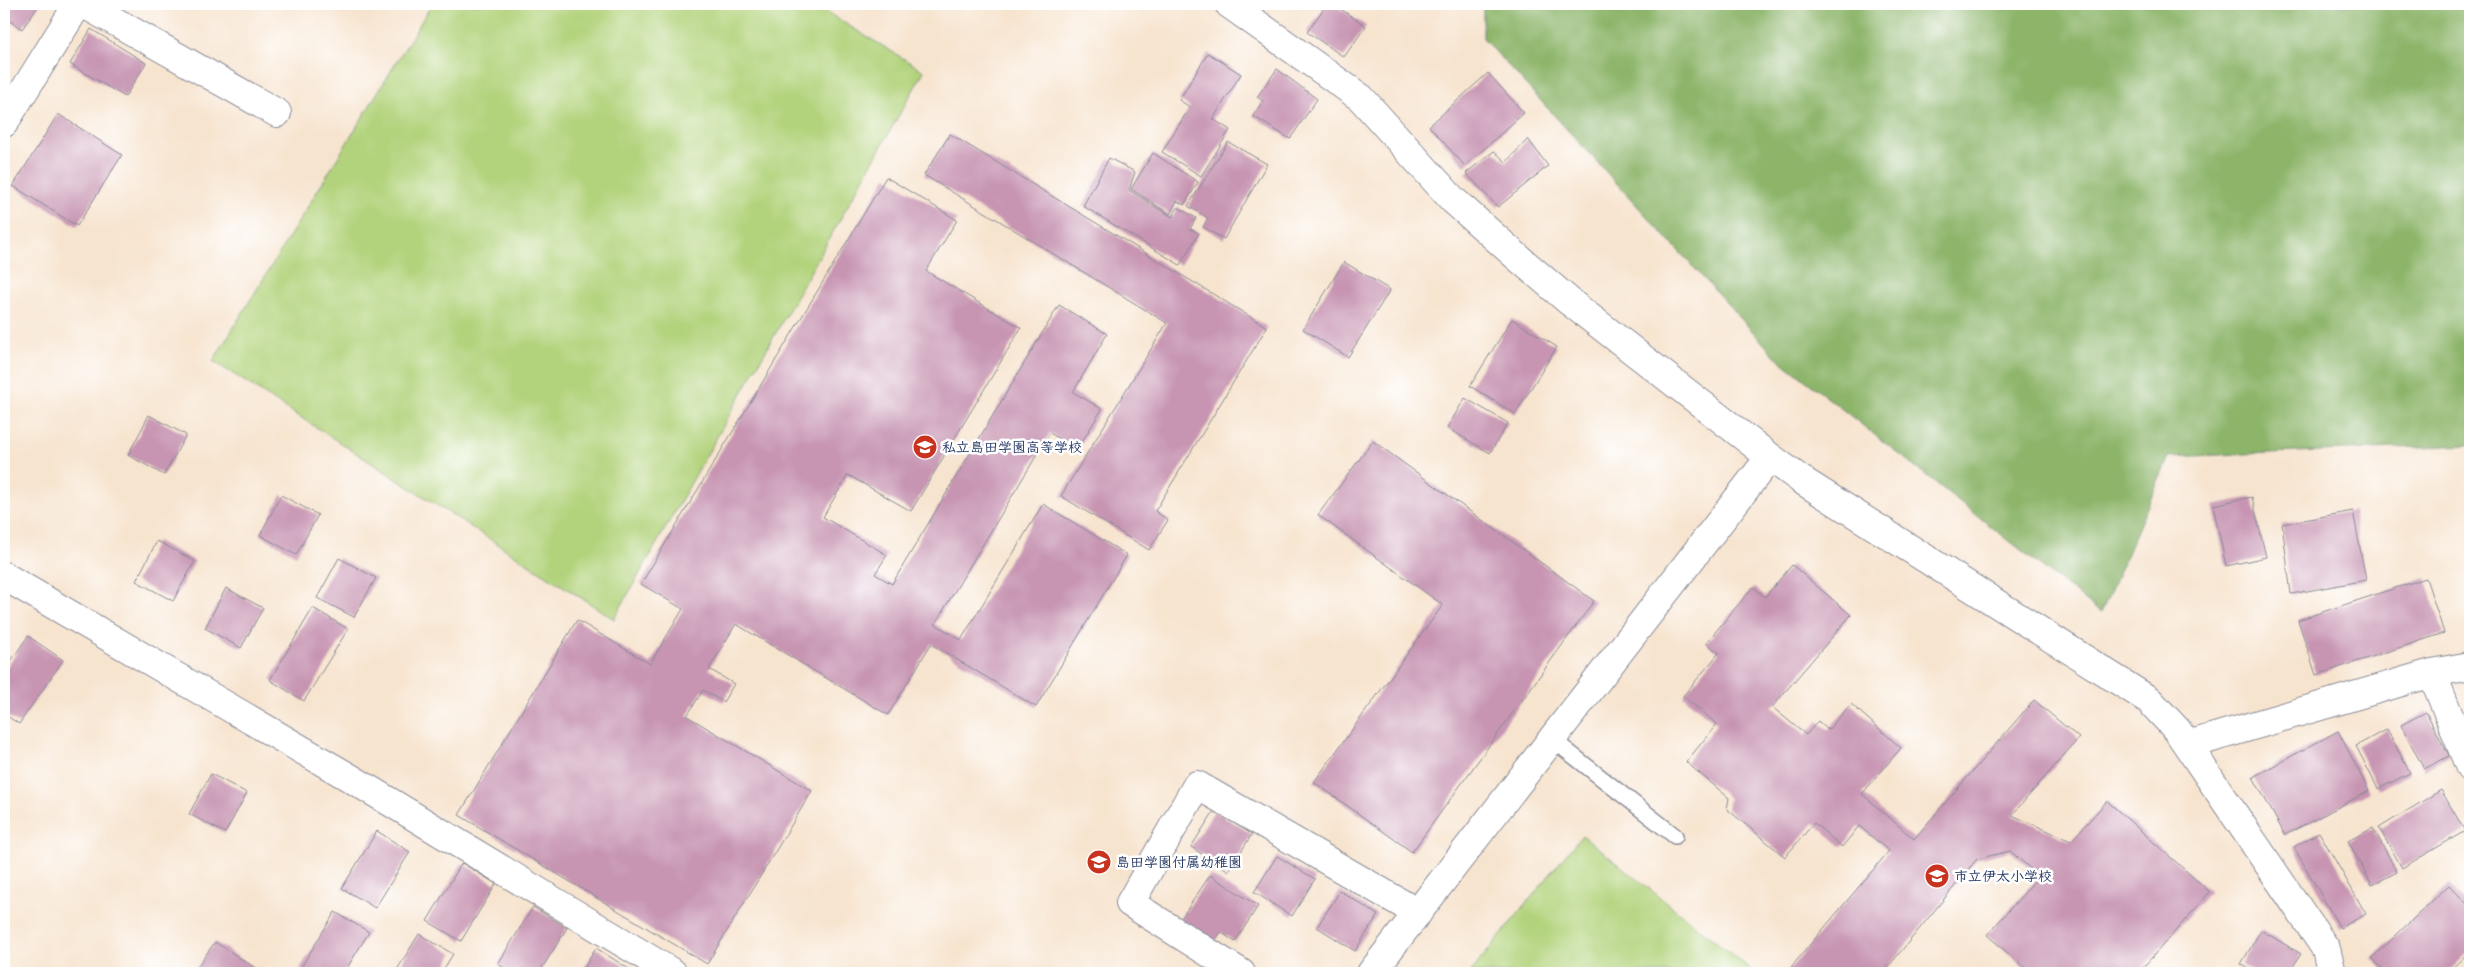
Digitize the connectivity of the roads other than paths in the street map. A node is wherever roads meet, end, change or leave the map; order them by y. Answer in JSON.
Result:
{"nodes":[{"id":1,"x":78,"y":4,"type":"edge"},
{"id":2,"x":84,"y":4,"type":"edge"},
{"id":3,"x":1229,"y":4,"type":"edge"},
{"id":4,"x":277,"y":113,"type":"dead end"},
{"id":5,"x":4,"y":123,"type":"edge"},
{"id":6,"x":1770,"y":457,"type":"junction"},
{"id":7,"x":4,"y":576,"type":"edge"},
{"id":8,"x":2470,"y":666,"type":"edge"},
{"id":9,"x":2432,"y":673,"type":"junction"},
{"id":10,"x":1552,"y":739,"type":"junction"},
{"id":11,"x":2188,"y":745,"type":"junction"},
{"id":12,"x":2470,"y":768,"type":"edge"},
{"id":13,"x":1675,"y":836,"type":"dead end"},
{"id":14,"x":1418,"y":913,"type":"junction"},
{"id":15,"x":673,"y":973,"type":"edge"},
{"id":16,"x":1241,"y":973,"type":"edge"},
{"id":17,"x":1371,"y":973,"type":"edge"},
{"id":18,"x":2332,"y":973,"type":"edge"}],
"edges":[{"from":1,"to":5,"type":"street"},
{"from":2,"to":4,"type":"street"},
{"from":3,"to":6,"type":"street"},
{"from":6,"to":10,"type":"street"},
{"from":6,"to":11,"type":"street"},
{"from":7,"to":15,"type":"street"},
{"from":8,"to":9,"type":"street"},
{"from":9,"to":11,"type":"street"},
{"from":9,"to":12,"type":"street"},
{"from":10,"to":13,"type":"lane"},
{"from":10,"to":14,"type":"street"},
{"from":11,"to":18,"type":"street"},
{"from":14,"to":16,"type":"street"},
{"from":14,"to":17,"type":"street"}]}
